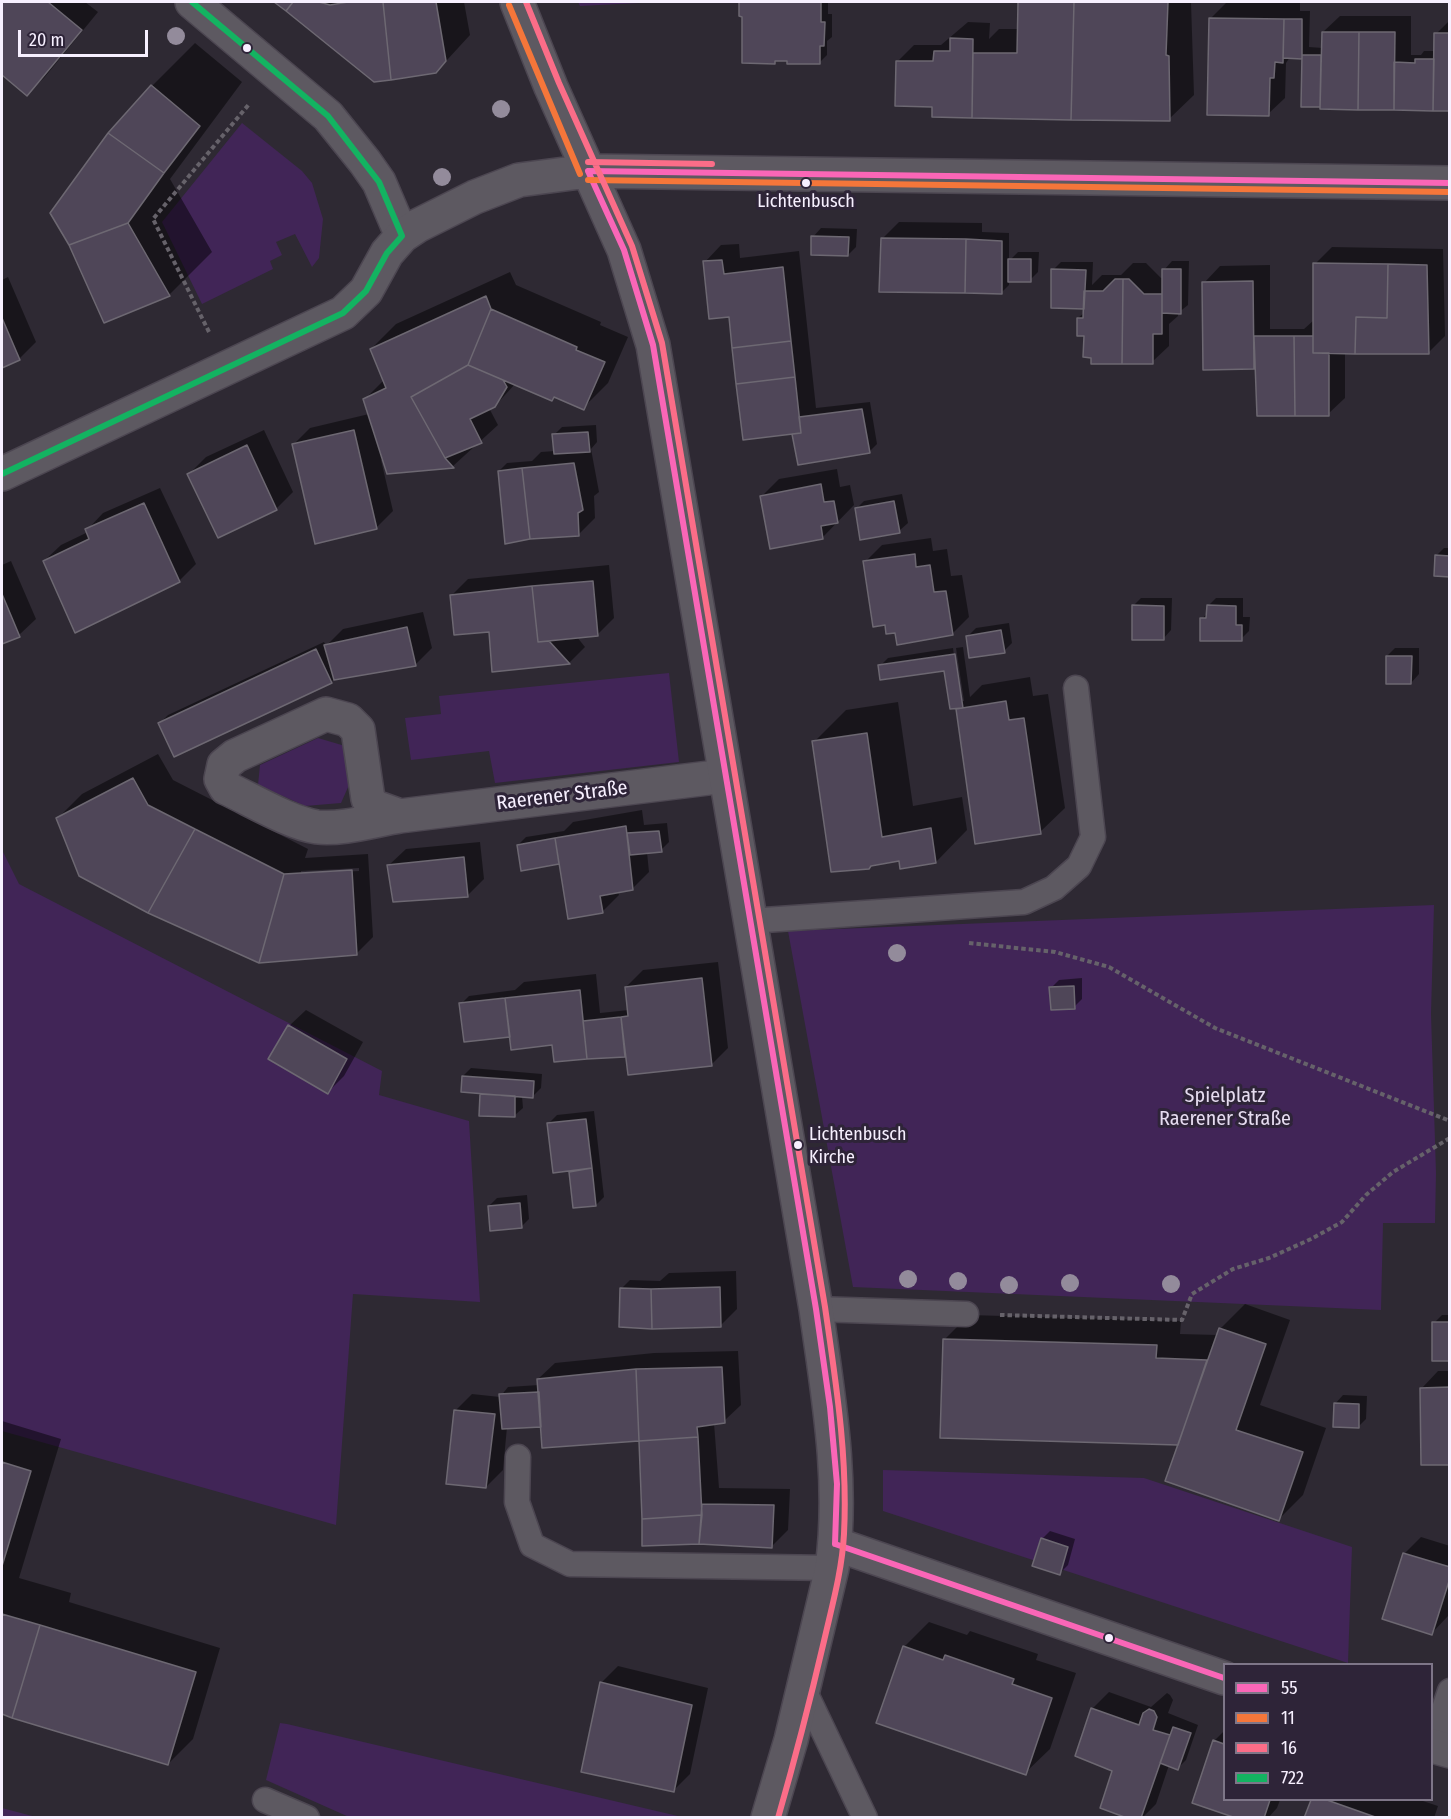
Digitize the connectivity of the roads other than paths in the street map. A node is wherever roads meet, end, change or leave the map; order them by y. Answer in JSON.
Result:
{"nodes":[{"id":1,"x":192,"y":2,"type":"edge"},
{"id":2,"x":516,"y":2,"type":"edge"},
{"id":3,"x":588,"y":171,"type":"junction"},
{"id":4,"x":1449,"y":183,"type":"edge"},
{"id":5,"x":402,"y":236,"type":"junction"},
{"id":6,"x":2,"y":474,"type":"edge"},
{"id":7,"x":1076,"y":688,"type":"dead end"},
{"id":8,"x":725,"y":776,"type":"junction"},
{"id":9,"x":400,"y":816,"type":"junction"},
{"id":10,"x":750,"y":921,"type":"junction"},
{"id":11,"x":816,"y":1309,"type":"junction"},
{"id":12,"x":966,"y":1314,"type":"road end"},
{"id":13,"x":518,"y":1457,"type":"dead end"},
{"id":14,"x":834,"y":1556,"type":"junction"},
{"id":15,"x":1223,"y":1678,"type":"edge"},
{"id":16,"x":804,"y":1690,"type":"junction"},
{"id":17,"x":1449,"y":1691,"type":"edge"},
{"id":18,"x":1433,"y":1740,"type":"edge"},
{"id":19,"x":1433,"y":1747,"type":"edge"},
{"id":20,"x":1449,"y":1751,"type":"edge"},
{"id":21,"x":265,"y":1800,"type":"dead end"},
{"id":22,"x":307,"y":1818,"type":"edge"},
{"id":23,"x":768,"y":1818,"type":"edge"},
{"id":24,"x":865,"y":1818,"type":"edge"}],
"edges":[{"from":1,"to":5,"type":"street"},
{"from":2,"to":3,"type":"street"},
{"from":3,"to":4,"type":"street"},
{"from":3,"to":5,"type":"street"},
{"from":3,"to":8,"type":"street"},
{"from":5,"to":6,"type":"street"},
{"from":7,"to":10,"type":"lane"},
{"from":8,"to":9,"type":"street","name":"Raerener Straße"},
{"from":8,"to":10,"type":"street"},
{"from":9,"to":9,"type":"street","name":"Raerener Straße"},
{"from":10,"to":11,"type":"street"},
{"from":11,"to":12,"type":"lane"},
{"from":11,"to":14,"type":"street"},
{"from":13,"to":14,"type":"lane"},
{"from":14,"to":15,"type":"street"},
{"from":14,"to":16,"type":"street"},
{"from":16,"to":23,"type":"street"},
{"from":16,"to":24,"type":"lane"},
{"from":17,"to":18,"type":"lane"},
{"from":19,"to":20,"type":"street"},
{"from":21,"to":22,"type":"lane"}]}
